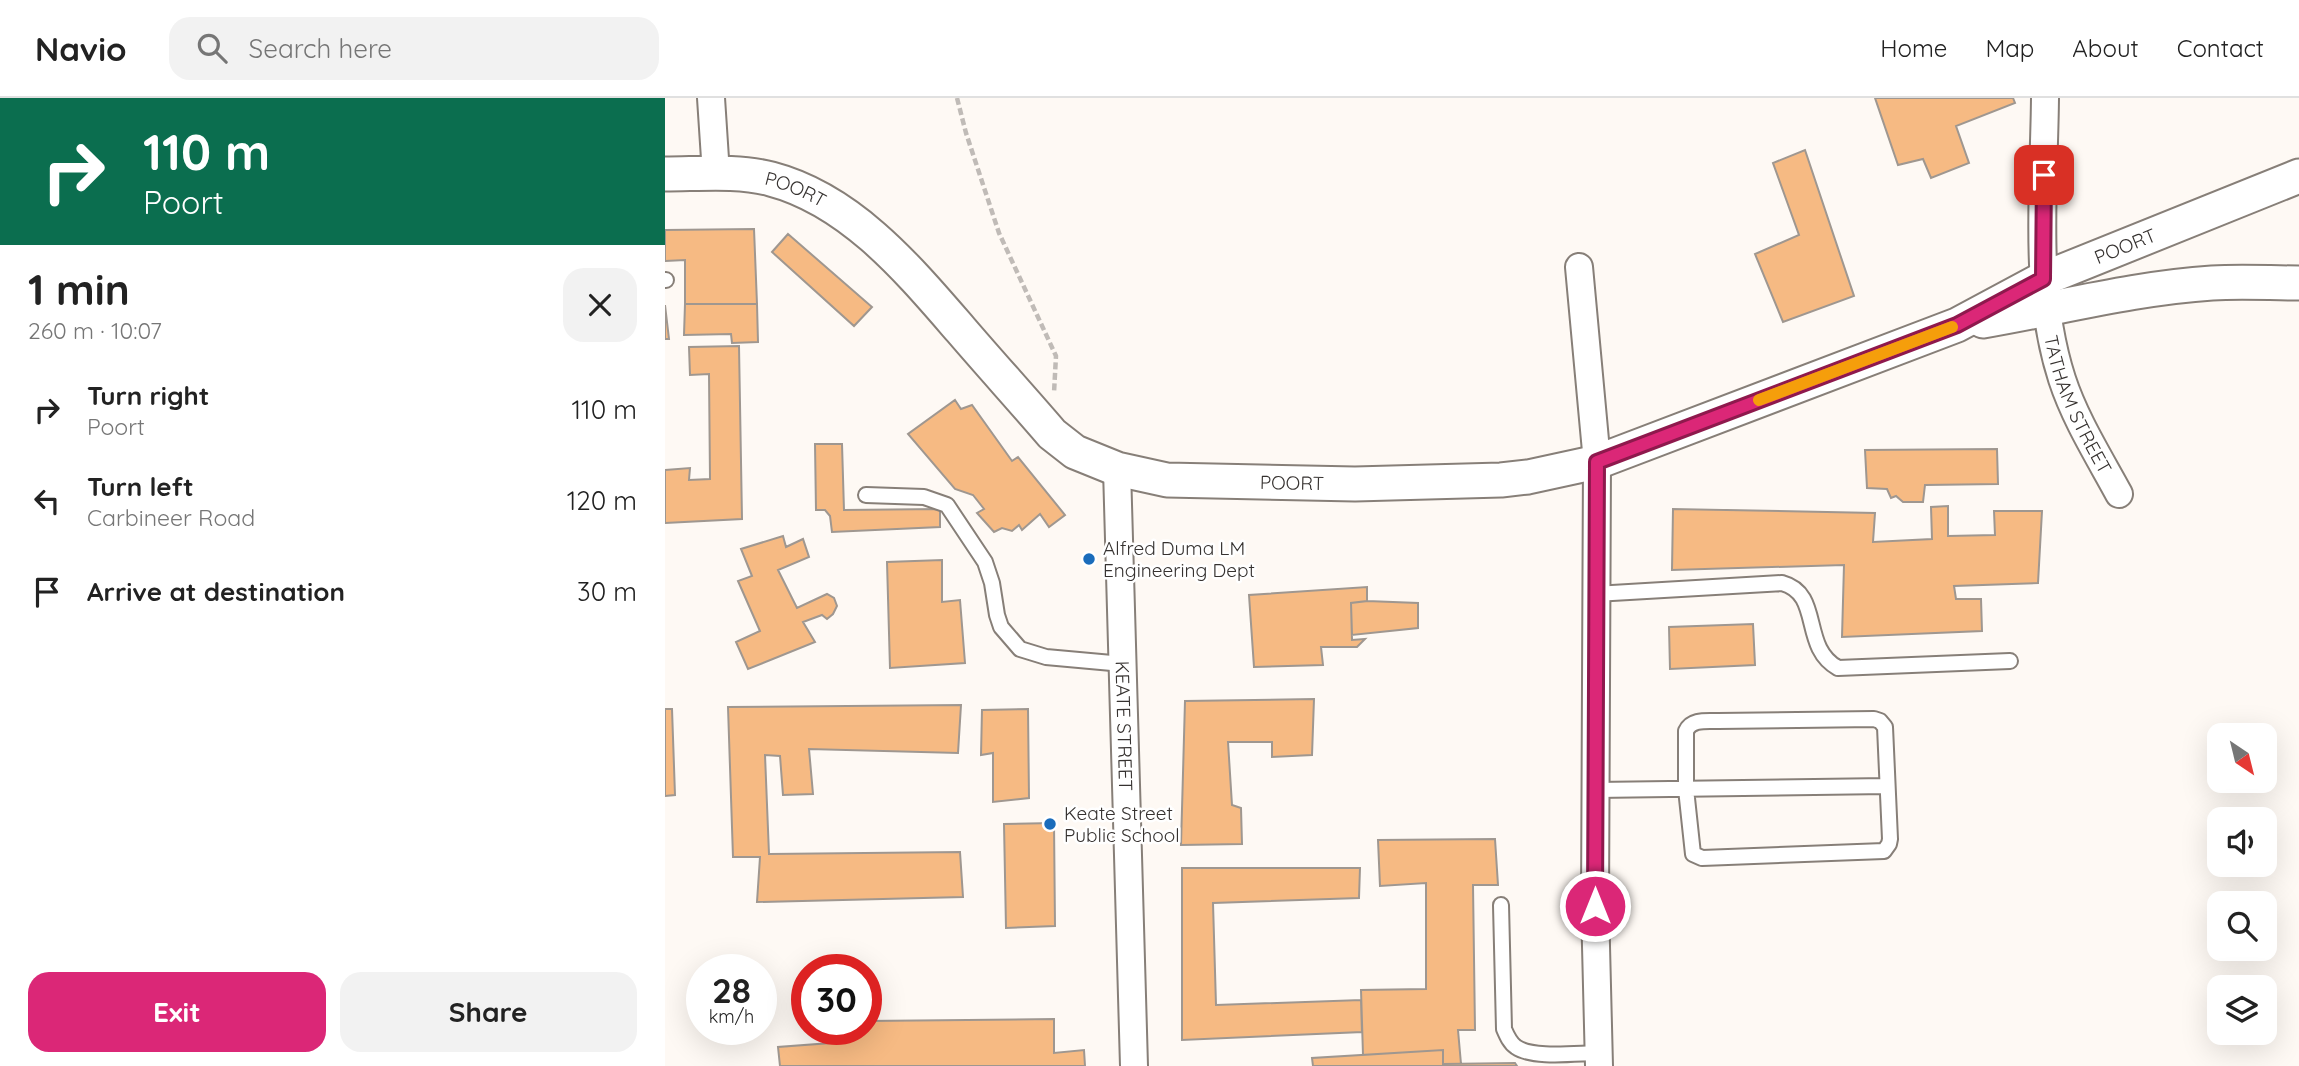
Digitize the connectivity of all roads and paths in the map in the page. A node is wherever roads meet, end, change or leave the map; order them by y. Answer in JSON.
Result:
{"nodes":[{"id":1,"x":711,"y":98,"type":"edge"},
{"id":2,"x":957,"y":98,"type":"edge"},
{"id":3,"x":2045,"y":98,"type":"edge"},
{"id":4,"x":665,"y":174,"type":"edge"},
{"id":5,"x":716,"y":174,"type":"junction"},
{"id":6,"x":2299,"y":176,"type":"edge"},
{"id":7,"x":1579,"y":267,"type":"dead end"},
{"id":8,"x":2299,"y":282,"type":"edge"},
{"id":9,"x":2044,"y":294,"type":"junction"},
{"id":10,"x":1052,"y":434,"type":"junction"},
{"id":11,"x":1597,"y":462,"type":"junction"},
{"id":12,"x":1117,"y":469,"type":"junction"},
{"id":13,"x":2119,"y":494,"type":"dead end"},
{"id":14,"x":866,"y":495,"type":"dead end"},
{"id":15,"x":1595,"y":594,"type":"junction"},
{"id":16,"x":2010,"y":662,"type":"dead end"},
{"id":17,"x":1123,"y":664,"type":"junction"},
{"id":18,"x":1887,"y":786,"type":"junction"},
{"id":19,"x":1686,"y":789,"type":"junction"},
{"id":20,"x":1596,"y":790,"type":"junction"},
{"id":21,"x":1501,"y":905,"type":"dead end"},
{"id":22,"x":1599,"y":1060,"type":"edge"},
{"id":23,"x":1135,"y":1066,"type":"edge"}],
"edges":[{"from":1,"to":5,"type":"street"},
{"from":2,"to":10,"type":"path"},
{"from":3,"to":9,"type":"street","name":"TATHAM STREET"},
{"from":4,"to":5,"type":"street","name":"POORT"},
{"from":5,"to":10,"type":"street","name":"POORT"},
{"from":6,"to":9,"type":"street","name":"POORT"},
{"from":7,"to":11,"type":"street"},
{"from":8,"to":9,"type":"street","name":"POORT"},
{"from":9,"to":11,"type":"street","name":"POORT"},
{"from":9,"to":13,"type":"street","name":"TATHAM STREET"},
{"from":10,"to":12,"type":"street","name":"POORT"},
{"from":11,"to":12,"type":"street","name":"POORT"},
{"from":11,"to":15,"type":"street"},
{"from":12,"to":17,"type":"street","name":"KEATE STREET"},
{"from":14,"to":17,"type":"lane"},
{"from":15,"to":16,"type":"lane"},
{"from":15,"to":20,"type":"street"},
{"from":17,"to":23,"type":"street","name":"KEATE STREET"},
{"from":18,"to":19,"type":"lane"},
{"from":18,"to":19,"type":"lane"},
{"from":18,"to":19,"type":"lane"},
{"from":19,"to":20,"type":"lane"},
{"from":20,"to":22,"type":"street"},
{"from":21,"to":22,"type":"lane"}]}
